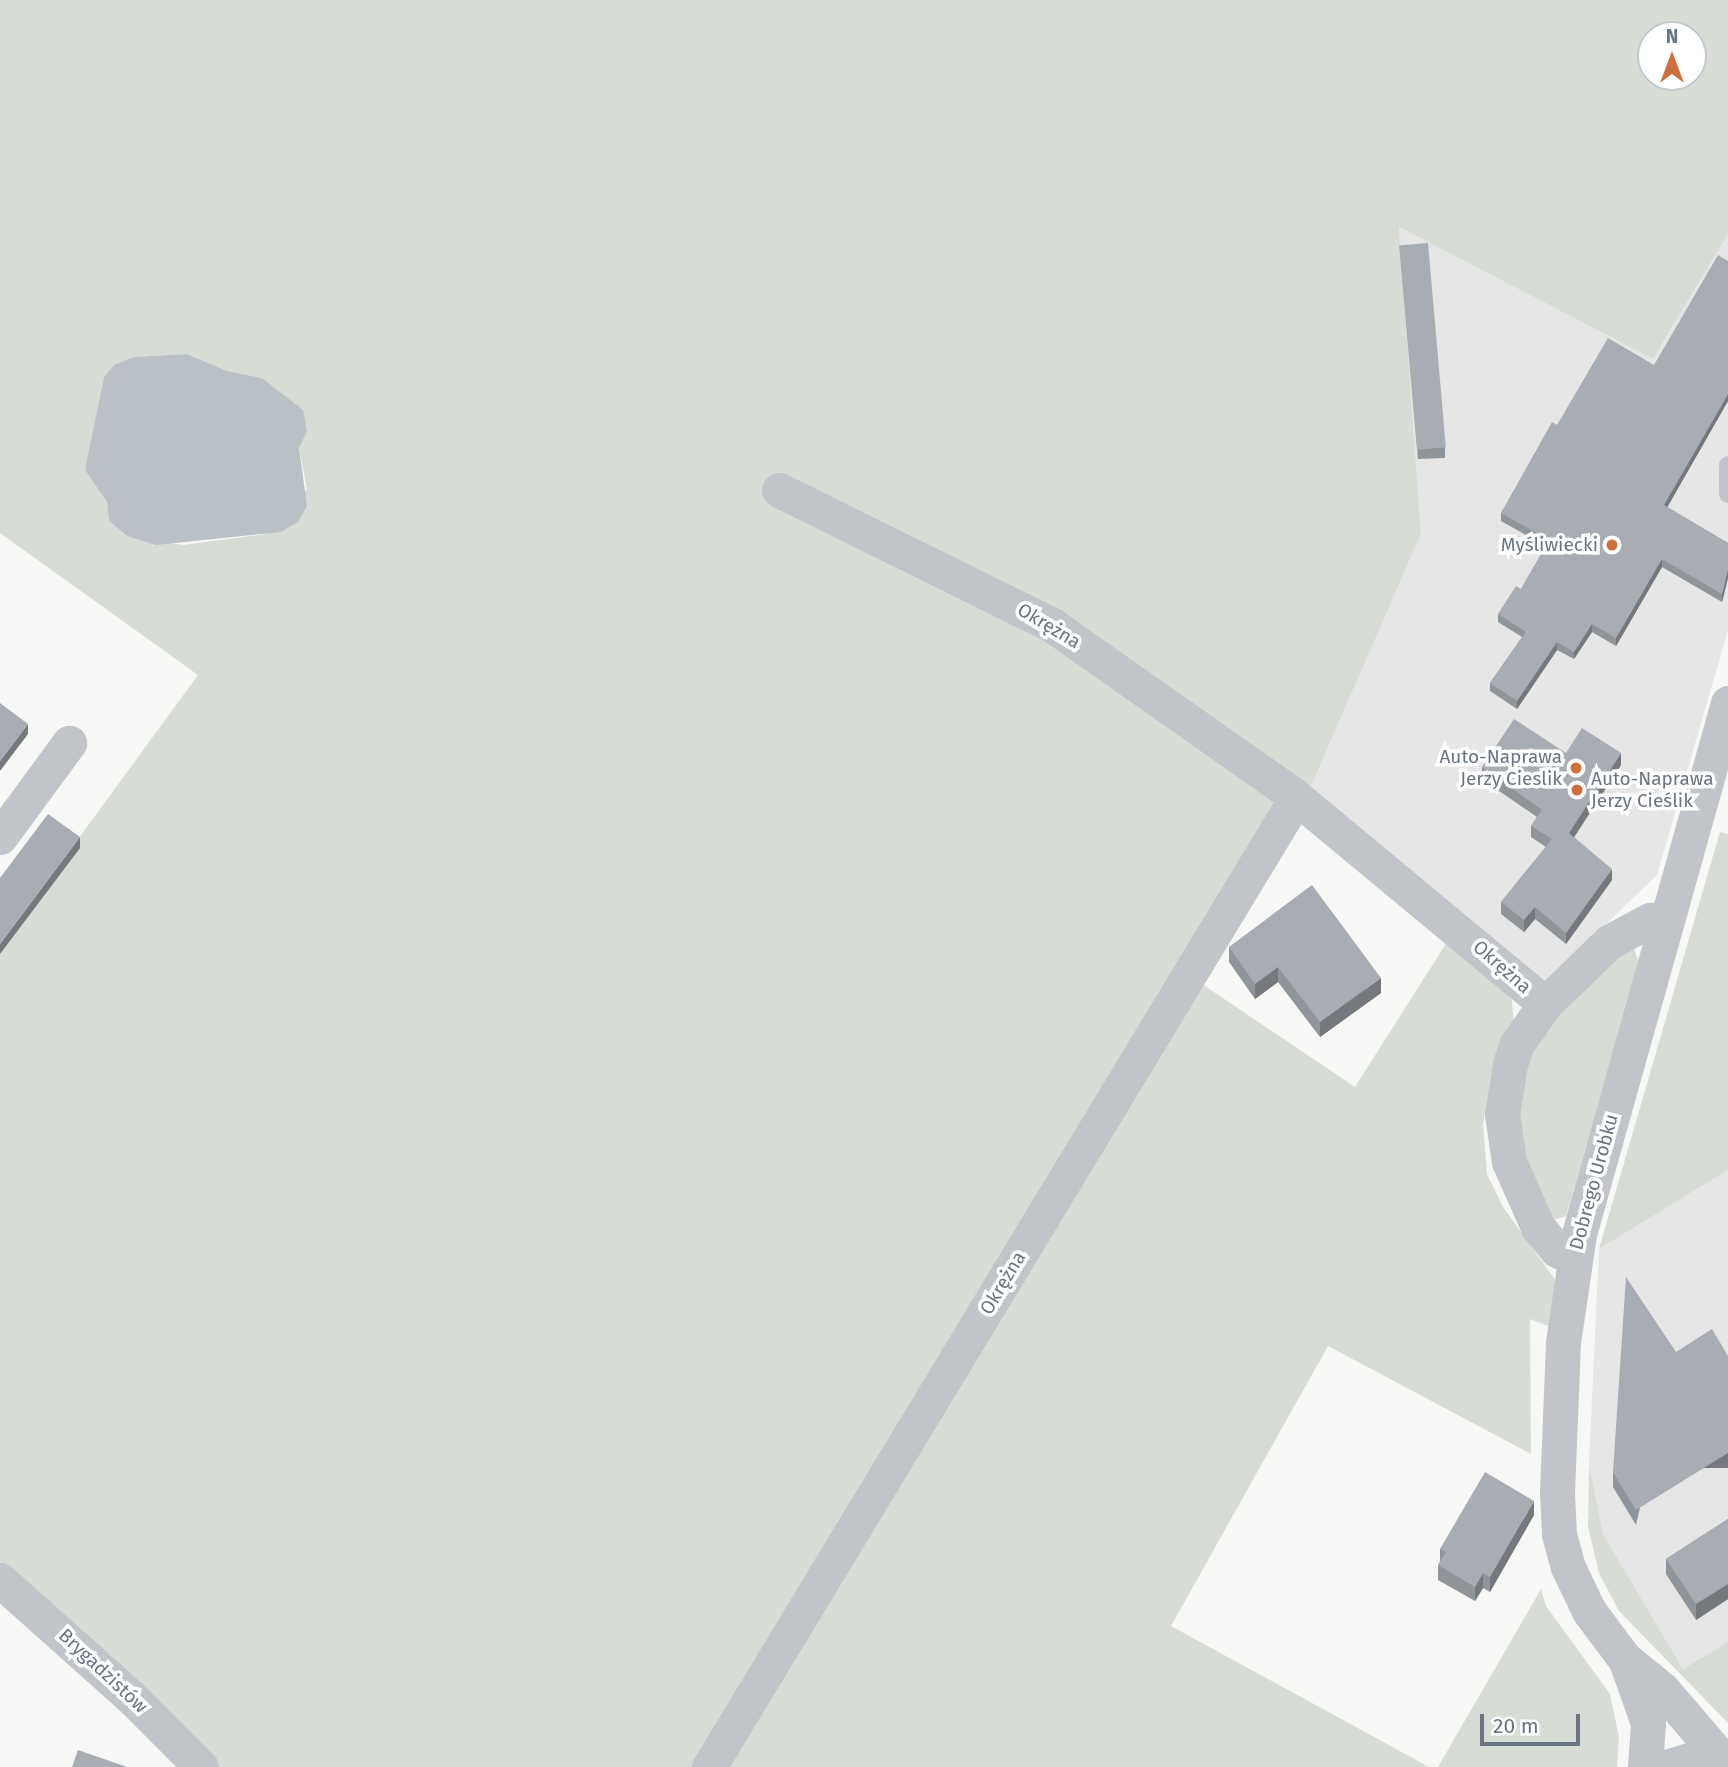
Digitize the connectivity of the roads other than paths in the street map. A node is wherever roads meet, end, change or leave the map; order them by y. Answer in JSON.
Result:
{"nodes":[{"id":1,"x":1728,"y":465,"type":"edge"},
{"id":2,"x":779,"y":490,"type":"dead end"},
{"id":3,"x":1728,"y":494,"type":"edge"},
{"id":4,"x":1728,"y":703,"type":"edge"},
{"id":5,"x":69,"y":743,"type":"dead end"},
{"id":6,"x":1296,"y":798,"type":"junction"},
{"id":7,"x":0,"y":837,"type":"edge"},
{"id":8,"x":1667,"y":920,"type":"junction"},
{"id":9,"x":1545,"y":1004,"type":"junction"},
{"id":10,"x":1574,"y":1258,"type":"junction"},
{"id":11,"x":0,"y":1580,"type":"edge"},
{"id":12,"x":1624,"y":1658,"type":"junction"},
{"id":13,"x":1724,"y":1762,"type":"edge"},
{"id":14,"x":201,"y":1767,"type":"edge"},
{"id":15,"x":709,"y":1767,"type":"edge"},
{"id":16,"x":1645,"y":1767,"type":"edge"},
{"id":17,"x":1666,"y":1767,"type":"edge"}],
"edges":[{"from":1,"to":3,"type":"lane"},
{"from":2,"to":6,"type":"street","name":"Okrężna"},
{"from":4,"to":8,"type":"street","name":"Dobrego Urobku"},
{"from":5,"to":7,"type":"street"},
{"from":6,"to":9,"type":"street","name":"Okrężna"},
{"from":6,"to":15,"type":"street","name":"Okrężna"},
{"from":8,"to":9,"type":"street"},
{"from":8,"to":10,"type":"street","name":"Dobrego Urobku"},
{"from":9,"to":10,"type":"street"},
{"from":10,"to":12,"type":"street","name":"Dobrego Urobku"},
{"from":11,"to":14,"type":"street","name":"Brygadzistów"},
{"from":12,"to":13,"type":"street","name":"Dobrego Urobku"},
{"from":12,"to":16,"type":"street","name":"Dobrego Urobku"},
{"from":13,"to":17,"type":"street","name":"Dobrego Urobku"}]}
